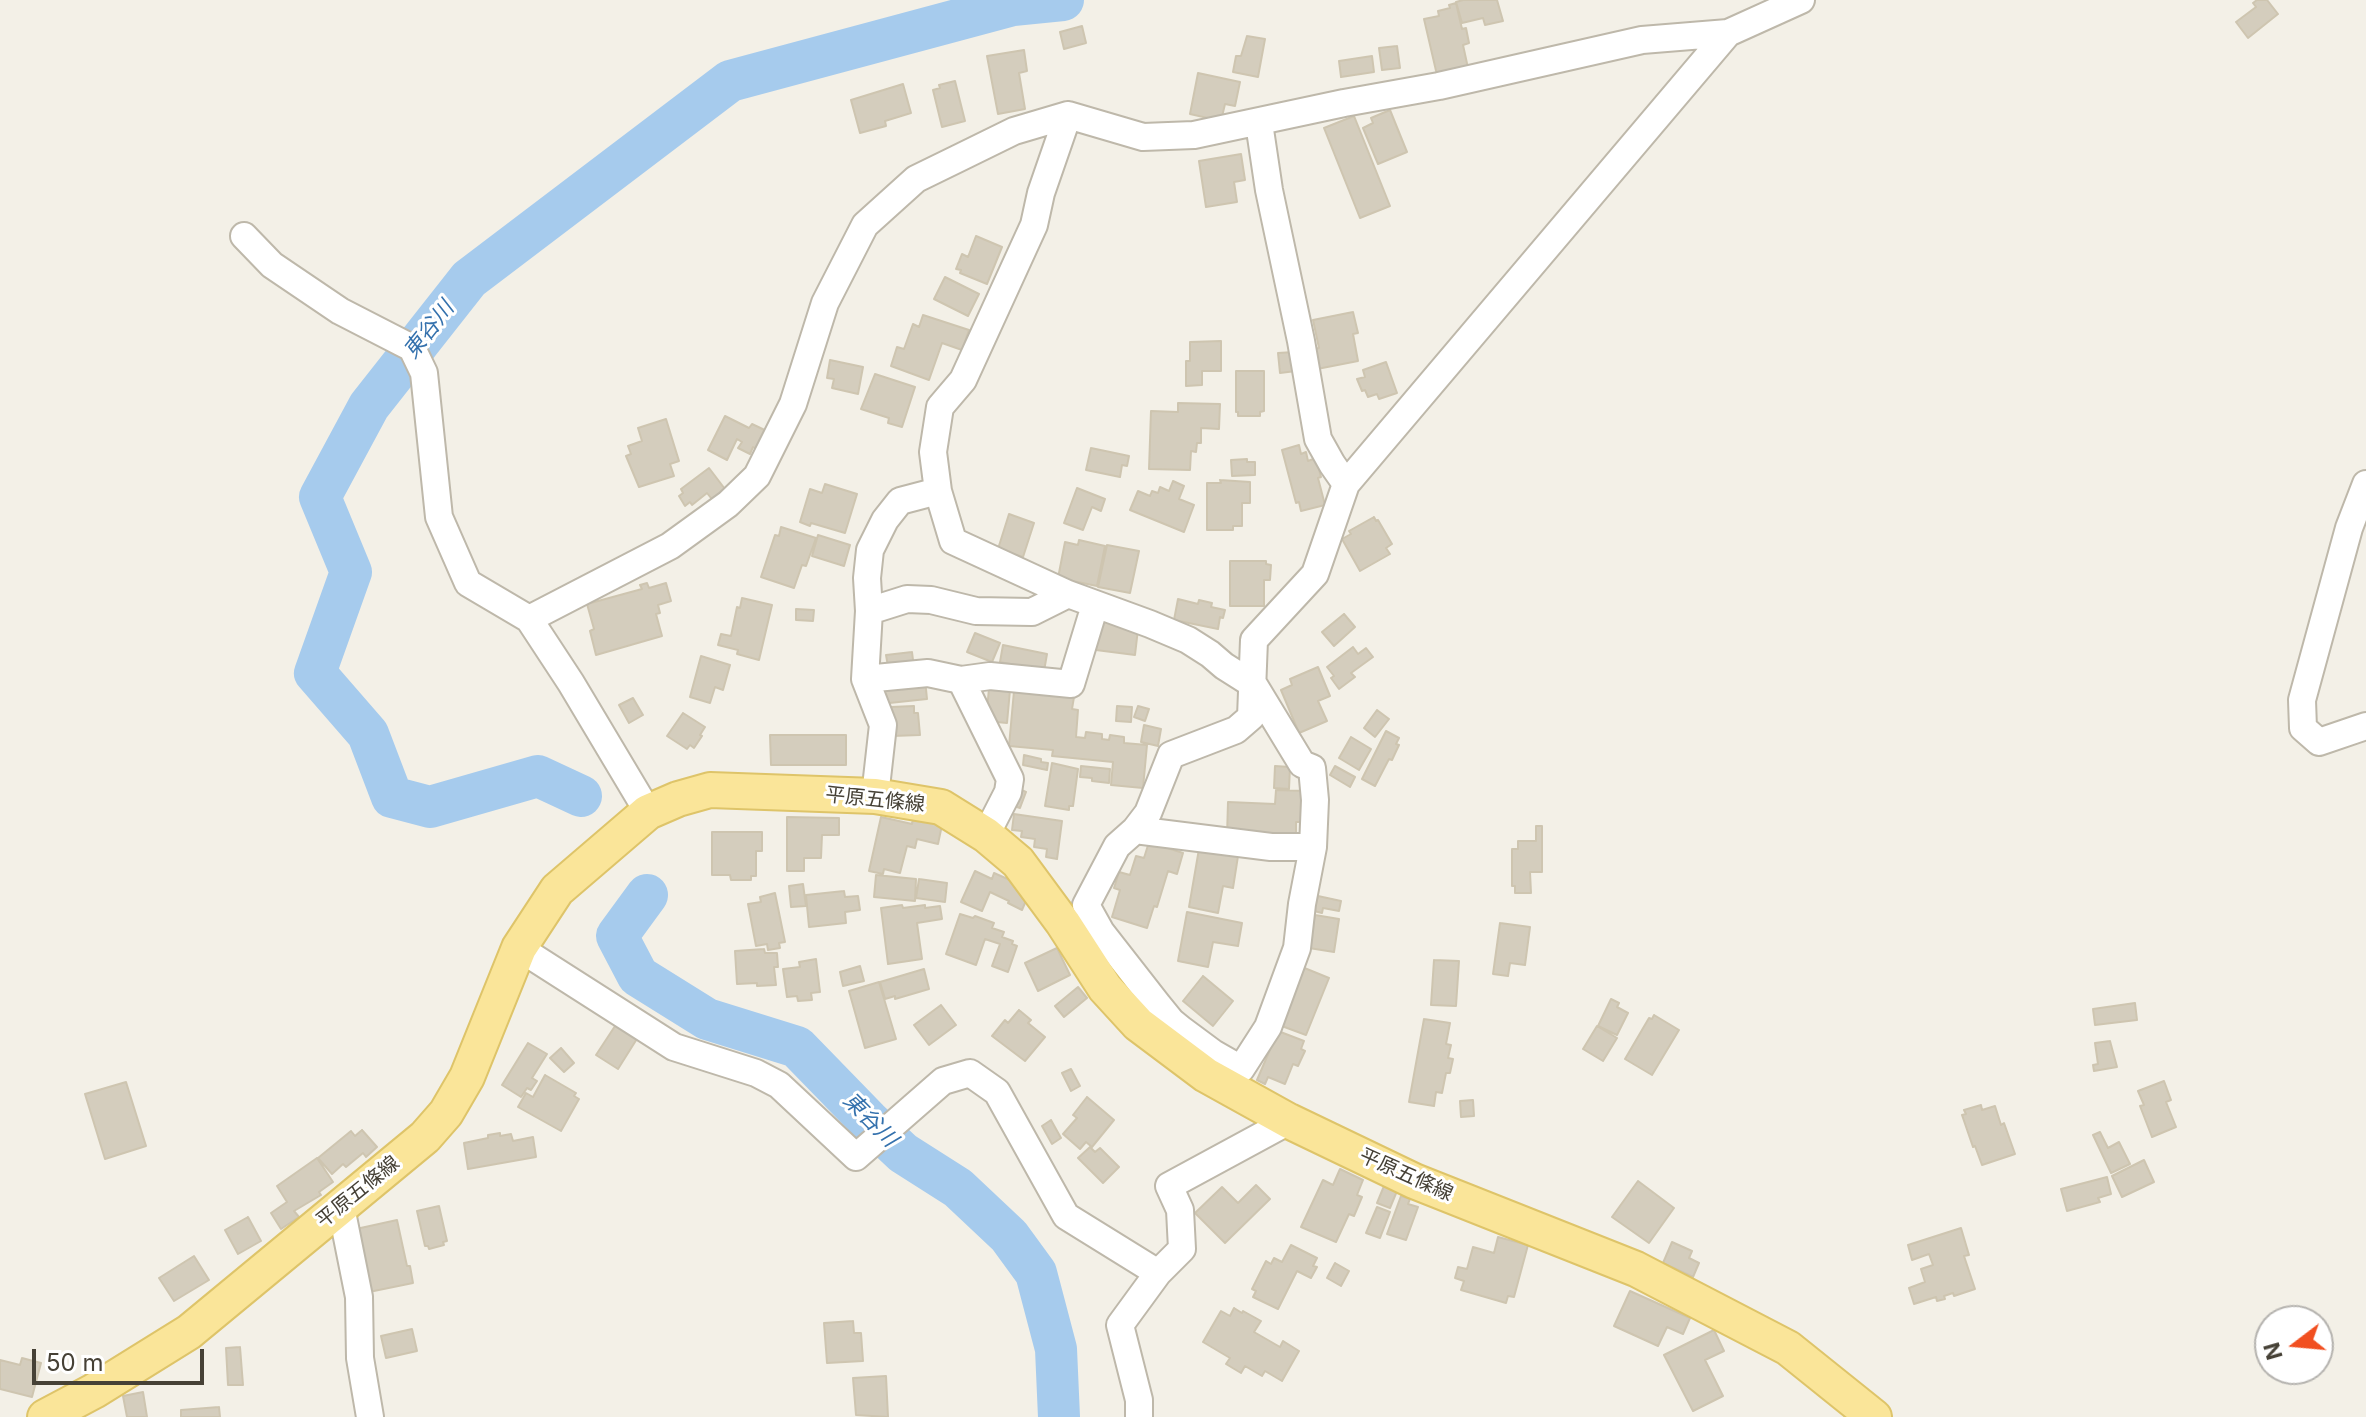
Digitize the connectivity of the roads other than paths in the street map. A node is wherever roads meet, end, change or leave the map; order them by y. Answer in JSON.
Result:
{"nodes":[{"id":1,"x":1801,"y":0,"type":"edge"},
{"id":2,"x":1728,"y":33,"type":"junction"},
{"id":3,"x":1068,"y":115,"type":"junction"},
{"id":4,"x":1259,"y":123,"type":"junction"},
{"id":5,"x":244,"y":236,"type":"dead end"},
{"id":6,"x":1346,"y":484,"type":"junction"},
{"id":7,"x":2366,"y":484,"type":"edge"},
{"id":8,"x":938,"y":491,"type":"junction"},
{"id":9,"x":1068,"y":594,"type":"junction"},
{"id":10,"x":1095,"y":605,"type":"junction"},
{"id":11,"x":869,"y":611,"type":"junction"},
{"id":12,"x":529,"y":619,"type":"junction"},
{"id":13,"x":865,"y":679,"type":"junction"},
{"id":14,"x":961,"y":680,"type":"junction"},
{"id":15,"x":1254,"y":685,"type":"junction"},
{"id":16,"x":2366,"y":726,"type":"edge"},
{"id":17,"x":875,"y":796,"type":"junction"},
{"id":18,"x":648,"y":812,"type":"junction"},
{"id":19,"x":1135,"y":830,"type":"junction"},
{"id":20,"x":986,"y":835,"type":"junction"},
{"id":21,"x":1313,"y":847,"type":"junction"},
{"id":22,"x":519,"y":948,"type":"junction"},
{"id":23,"x":1148,"y":1014,"type":"junction"},
{"id":24,"x":1289,"y":1121,"type":"junction"},
{"id":25,"x":341,"y":1207,"type":"junction"},
{"id":26,"x":1158,"y":1273,"type":"junction"},
{"id":27,"x":45,"y":1417,"type":"edge"},
{"id":28,"x":370,"y":1417,"type":"edge"},
{"id":29,"x":1139,"y":1417,"type":"edge"},
{"id":30,"x":1874,"y":1417,"type":"edge"}],
"edges":[{"from":1,"to":2,"type":"street"},
{"from":2,"to":4,"type":"street"},
{"from":2,"to":6,"type":"street"},
{"from":3,"to":4,"type":"street"},
{"from":3,"to":8,"type":"street"},
{"from":3,"to":12,"type":"street"},
{"from":4,"to":6,"type":"street"},
{"from":5,"to":12,"type":"street"},
{"from":6,"to":15,"type":"street"},
{"from":7,"to":16,"type":"street"},
{"from":8,"to":9,"type":"street"},
{"from":8,"to":11,"type":"street"},
{"from":9,"to":10,"type":"street"},
{"from":9,"to":11,"type":"street"},
{"from":10,"to":14,"type":"street"},
{"from":10,"to":15,"type":"street"},
{"from":11,"to":13,"type":"street"},
{"from":12,"to":18,"type":"street"},
{"from":13,"to":14,"type":"street"},
{"from":13,"to":17,"type":"street"},
{"from":14,"to":20,"type":"street"},
{"from":15,"to":19,"type":"street"},
{"from":15,"to":21,"type":"street"},
{"from":17,"to":18,"type":"main road","name":"平原五條線"},
{"from":17,"to":20,"type":"main road","name":"平原五條線"},
{"from":18,"to":22,"type":"main road","name":"平原五條線"},
{"from":19,"to":21,"type":"street"},
{"from":19,"to":23,"type":"street"},
{"from":20,"to":23,"type":"main road","name":"平原五條線"},
{"from":21,"to":23,"type":"street"},
{"from":22,"to":25,"type":"main road","name":"平原五條線"},
{"from":22,"to":26,"type":"street"},
{"from":23,"to":24,"type":"main road","name":"平原五條線"},
{"from":24,"to":26,"type":"street"},
{"from":24,"to":30,"type":"main road","name":"平原五條線"},
{"from":25,"to":27,"type":"main road","name":"平原五條線"},
{"from":25,"to":28,"type":"street"},
{"from":26,"to":29,"type":"street"}]}
